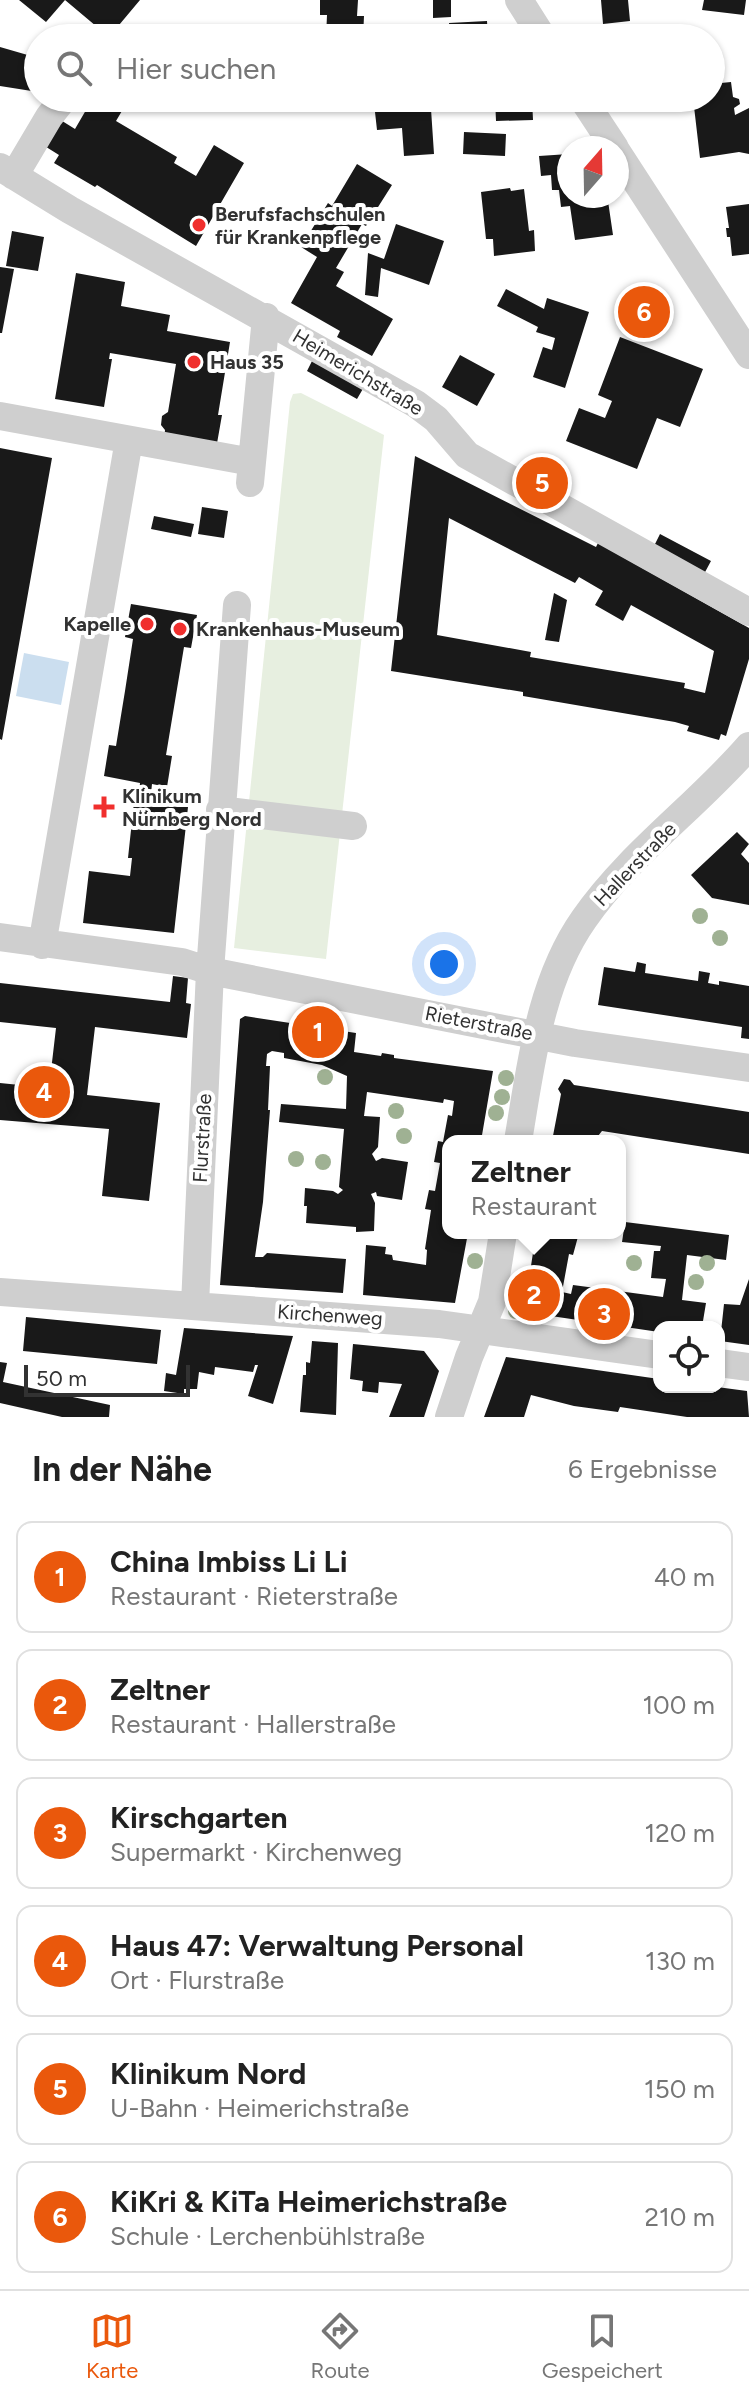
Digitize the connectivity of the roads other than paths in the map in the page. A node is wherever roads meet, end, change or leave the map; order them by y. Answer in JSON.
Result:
{"nodes":[{"id":1,"x":519,"y":0,"type":"edge"},
{"id":2,"x":534,"y":24,"type":"edge"},
{"id":3,"x":53,"y":112,"type":"edge"},
{"id":4,"x":591,"y":112,"type":"edge"},
{"id":5,"x":607,"y":136,"type":"edge"},
{"id":6,"x":629,"y":170,"type":"edge"},
{"id":7,"x":7,"y":172,"type":"edge"},
{"id":8,"x":266,"y":317,"type":"junction"},
{"id":9,"x":749,"y":355,"type":"edge"},
{"id":10,"x":0,"y":416,"type":"edge"},
{"id":11,"x":129,"y":440,"type":"junction"},
{"id":12,"x":237,"y":605,"type":"dead end"},
{"id":13,"x":749,"y":612,"type":"edge"},
{"id":14,"x":749,"y":746,"type":"edge"},
{"id":15,"x":220,"y":810,"type":"junction"},
{"id":16,"x":353,"y":826,"type":"dead end"},
{"id":17,"x":0,"y":937,"type":"edge"},
{"id":18,"x":42,"y":945,"type":"junction"},
{"id":19,"x":210,"y":971,"type":"junction"},
{"id":20,"x":538,"y":1034,"type":"junction"},
{"id":21,"x":749,"y":1068,"type":"edge"},
{"id":22,"x":519,"y":1135,"type":"edge"},
{"id":23,"x":502,"y":1239,"type":"edge"},
{"id":24,"x":0,"y":1292,"type":"edge"},
{"id":25,"x":195,"y":1305,"type":"junction"},
{"id":26,"x":480,"y":1329,"type":"junction"},
{"id":27,"x":653,"y":1354,"type":"edge"},
{"id":28,"x":725,"y":1364,"type":"edge"},
{"id":29,"x":749,"y":1367,"type":"edge"},
{"id":30,"x":449,"y":1417,"type":"edge"}],
"edges":[{"from":1,"to":2,"type":"street"},
{"from":3,"to":7,"type":"street"},
{"from":4,"to":5,"type":"street"},
{"from":6,"to":9,"type":"street"},
{"from":7,"to":8,"type":"street","name":"Heimerichstraße"},
{"from":8,"to":11,"type":"street"},
{"from":8,"to":13,"type":"street","name":"Heimerichstraße"},
{"from":10,"to":11,"type":"street"},
{"from":11,"to":18,"type":"street"},
{"from":12,"to":15,"type":"street","name":"Flurstraße"},
{"from":14,"to":20,"type":"street","name":"Hallerstraße"},
{"from":15,"to":16,"type":"street"},
{"from":15,"to":19,"type":"street","name":"Flurstraße"},
{"from":17,"to":18,"type":"street","name":"Rieterstraße"},
{"from":18,"to":19,"type":"street","name":"Rieterstraße"},
{"from":19,"to":20,"type":"street","name":"Rieterstraße"},
{"from":19,"to":25,"type":"street","name":"Flurstraße"},
{"from":20,"to":21,"type":"street","name":"Rieterstraße"},
{"from":20,"to":22,"type":"street","name":"Hallerstraße"},
{"from":23,"to":26,"type":"street"},
{"from":24,"to":25,"type":"street","name":"Kirchenweg"},
{"from":25,"to":26,"type":"street","name":"Kirchenweg"},
{"from":26,"to":27,"type":"street","name":"Kirchenweg"},
{"from":26,"to":30,"type":"street"},
{"from":28,"to":29,"type":"street"}]}
